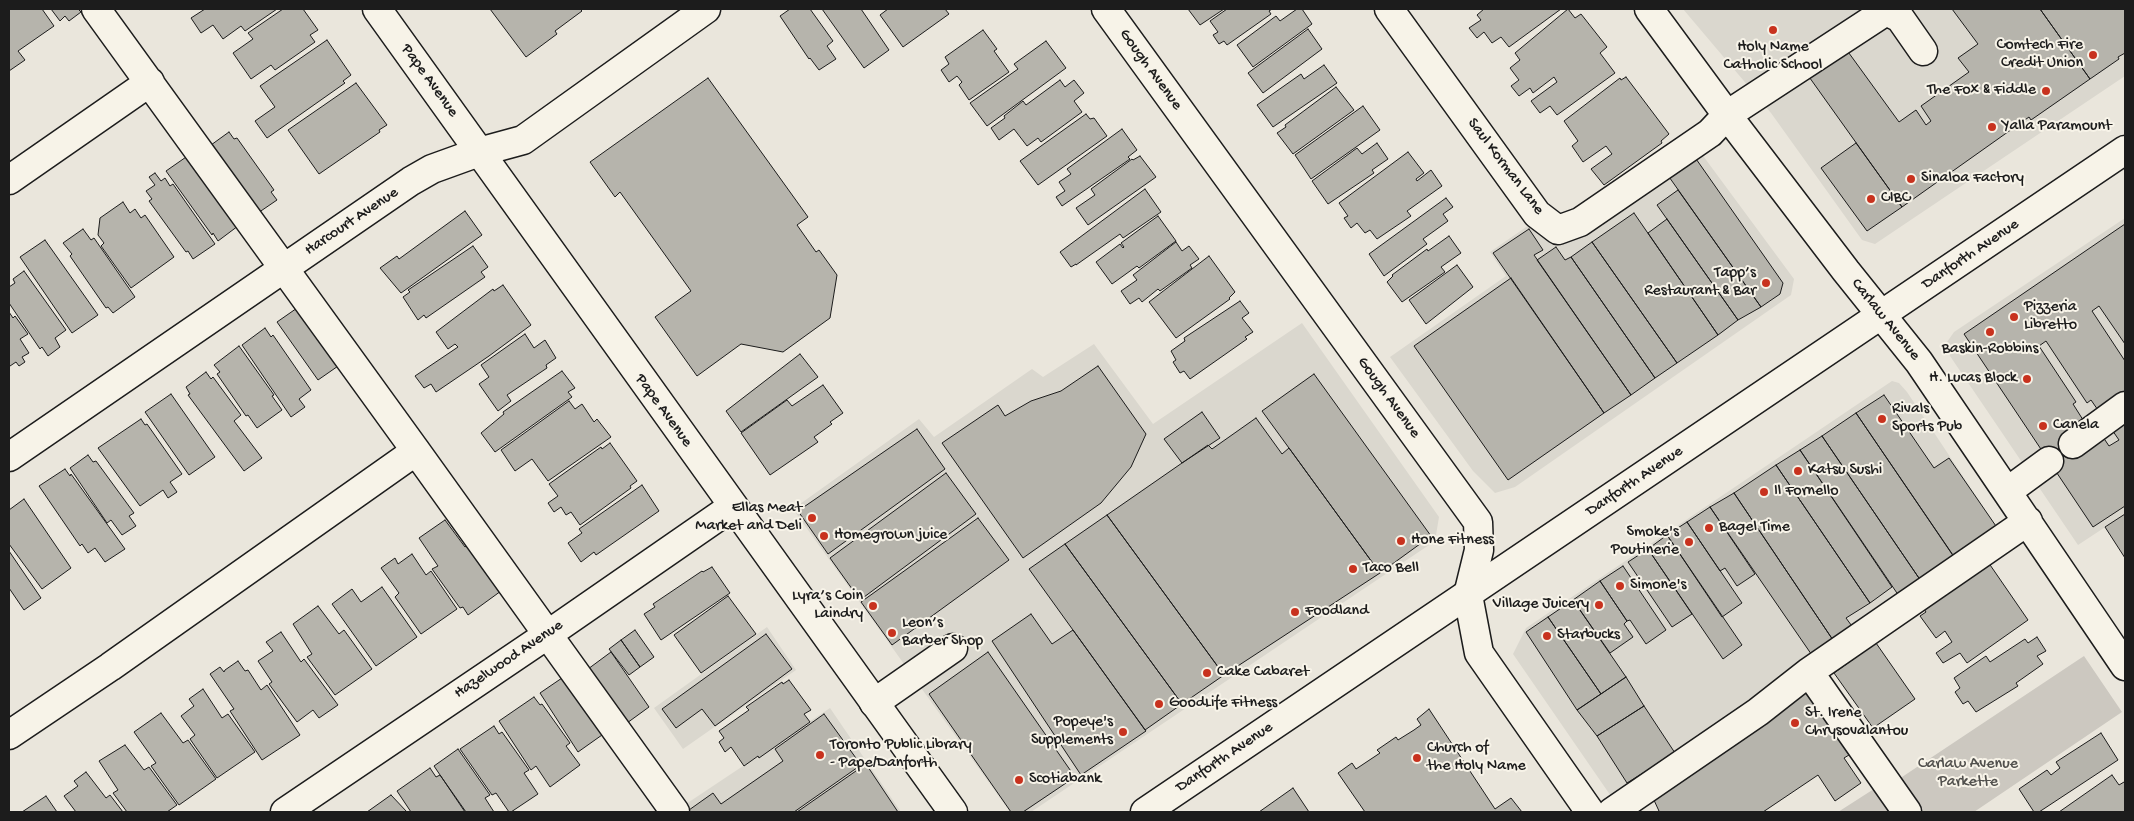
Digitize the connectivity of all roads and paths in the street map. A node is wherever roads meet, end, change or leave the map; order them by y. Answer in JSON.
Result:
{"nodes":[{"id":1,"x":96,"y":9,"type":"edge"},
{"id":2,"x":376,"y":9,"type":"edge"},
{"id":3,"x":706,"y":9,"type":"edge"},
{"id":4,"x":1106,"y":9,"type":"edge"},
{"id":5,"x":1389,"y":9,"type":"edge"},
{"id":6,"x":1649,"y":9,"type":"edge"},
{"id":7,"x":1923,"y":51,"type":"dead end"},
{"id":8,"x":150,"y":82,"type":"junction"},
{"id":9,"x":1726,"y":115,"type":"junction"},
{"id":10,"x":2125,"y":150,"type":"edge"},
{"id":11,"x":479,"y":152,"type":"junction"},
{"id":12,"x":9,"y":180,"type":"edge"},
{"id":13,"x":284,"y":268,"type":"junction"},
{"id":14,"x":1881,"y":315,"type":"junction"},
{"id":15,"x":2125,"y":406,"type":"edge"},
{"id":16,"x":2073,"y":444,"type":"dead end"},
{"id":17,"x":416,"y":451,"type":"junction"},
{"id":18,"x":9,"y":457,"type":"edge"},
{"id":19,"x":2049,"y":461,"type":"dead end"},
{"id":20,"x":2008,"y":492,"type":"junction"},
{"id":21,"x":732,"y":507,"type":"junction"},
{"id":22,"x":2028,"y":521,"type":"junction"},
{"id":23,"x":1468,"y":595,"type":"junction"},
{"id":24,"x":547,"y":635,"type":"junction"},
{"id":25,"x":953,"y":648,"type":"dead end"},
{"id":26,"x":2125,"y":666,"type":"edge"},
{"id":27,"x":1809,"y":672,"type":"junction"},
{"id":28,"x":874,"y":703,"type":"junction"},
{"id":29,"x":9,"y":735,"type":"edge"},
{"id":30,"x":285,"y":812,"type":"edge"},
{"id":31,"x":674,"y":812,"type":"edge"},
{"id":32,"x":953,"y":812,"type":"edge"},
{"id":33,"x":1145,"y":812,"type":"edge"},
{"id":34,"x":1590,"y":812,"type":"edge"},
{"id":35,"x":1612,"y":812,"type":"edge"},
{"id":36,"x":1906,"y":812,"type":"edge"}],
"edges":[{"from":1,"to":8,"type":"street"},
{"from":2,"to":11,"type":"street","name":"Pape Avenue"},
{"from":3,"to":11,"type":"street","name":"Harcourt Avenue"},
{"from":4,"to":23,"type":"street","name":"Gough Avenue"},
{"from":5,"to":9,"type":"street","name":"Saul Korman Lane"},
{"from":6,"to":9,"type":"street","name":"Carlaw Avenue"},
{"from":7,"to":9,"type":"street"},
{"from":8,"to":12,"type":"street"},
{"from":8,"to":13,"type":"street"},
{"from":9,"to":14,"type":"street","name":"Carlaw Avenue"},
{"from":10,"to":14,"type":"street","name":"Danforth Avenue"},
{"from":11,"to":13,"type":"street","name":"Harcourt Avenue"},
{"from":11,"to":21,"type":"street","name":"Pape Avenue"},
{"from":13,"to":17,"type":"street"},
{"from":13,"to":18,"type":"street","name":"Harcourt Avenue"},
{"from":14,"to":20,"type":"street","name":"Carlaw Avenue"},
{"from":14,"to":23,"type":"street","name":"Danforth Avenue"},
{"from":15,"to":16,"type":"street"},
{"from":17,"to":24,"type":"street"},
{"from":17,"to":29,"type":"street"},
{"from":19,"to":20,"type":"street"},
{"from":20,"to":22,"type":"street","name":"Carlaw Avenue"},
{"from":21,"to":24,"type":"street","name":"Hazelwood Avenue"},
{"from":21,"to":28,"type":"street","name":"Pape Avenue"},
{"from":22,"to":26,"type":"street","name":"Carlaw Avenue"},
{"from":22,"to":27,"type":"street"},
{"from":23,"to":33,"type":"street","name":"Danforth Avenue"},
{"from":23,"to":34,"type":"street","name":"Gough Avenue"},
{"from":24,"to":30,"type":"street","name":"Hazelwood Avenue"},
{"from":24,"to":31,"type":"street"},
{"from":25,"to":28,"type":"street"},
{"from":27,"to":35,"type":"street"},
{"from":27,"to":36,"type":"street"},
{"from":28,"to":32,"type":"street","name":"Pape Avenue"}]}
